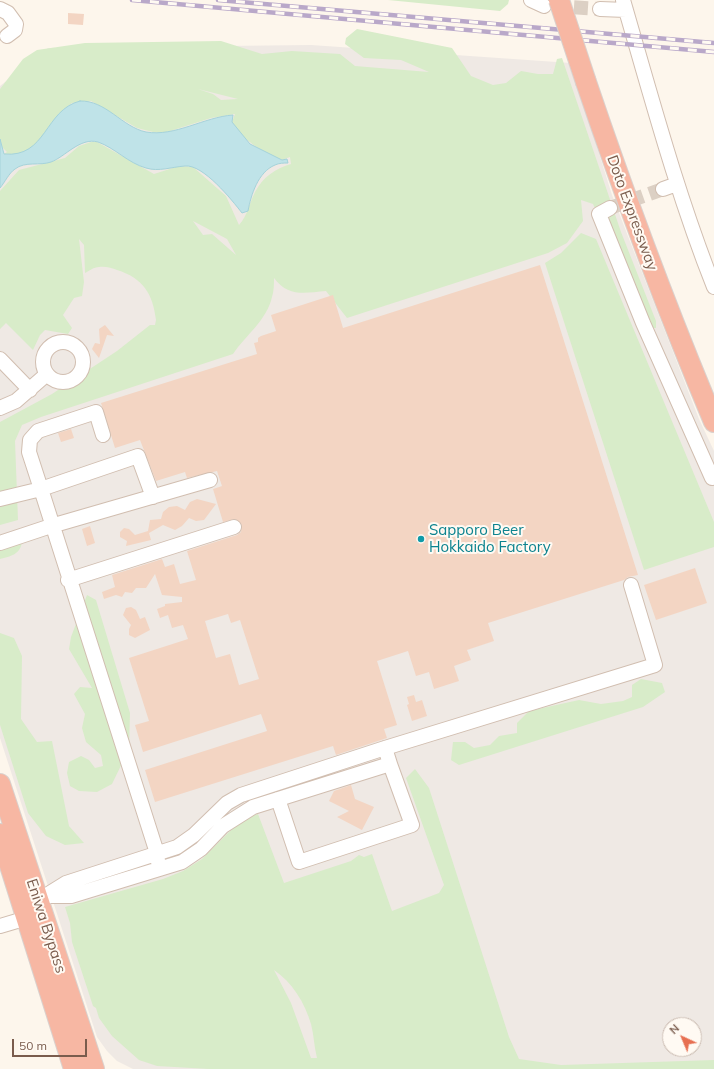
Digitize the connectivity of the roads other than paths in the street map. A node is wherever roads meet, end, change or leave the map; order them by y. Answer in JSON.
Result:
{"nodes":[{"id":1,"x":531,"y":0,"type":"edge"},
{"id":2,"x":552,"y":3,"type":"edge"},
{"id":3,"x":624,"y":5,"type":"edge"},
{"id":4,"x":0,"y":9,"type":"edge"},
{"id":5,"x":600,"y":9,"type":"tunnel mouth"},
{"id":6,"x":7,"y":36,"type":"dead end"},
{"id":7,"x":677,"y":184,"type":"junction"},
{"id":8,"x":663,"y":190,"type":"tunnel mouth"},
{"id":9,"x":610,"y":208,"type":"tunnel mouth"},
{"id":10,"x":714,"y":287,"type":"edge"},
{"id":11,"x":0,"y":359,"type":"edge"},
{"id":12,"x":47,"y":374,"type":"dead end"},
{"id":13,"x":30,"y":390,"type":"junction"},
{"id":14,"x":2,"y":405,"type":"edge"},
{"id":15,"x":714,"y":422,"type":"edge"},
{"id":16,"x":103,"y":435,"type":"dead end"},
{"id":17,"x":712,"y":478,"type":"dead end"},
{"id":18,"x":210,"y":480,"type":"dead end"},
{"id":19,"x":40,"y":489,"type":"junction"},
{"id":20,"x":153,"y":497,"type":"junction"},
{"id":21,"x":0,"y":499,"type":"edge"},
{"id":22,"x":51,"y":526,"type":"junction"},
{"id":23,"x":234,"y":527,"type":"dead end"},
{"id":24,"x":0,"y":543,"type":"edge"},
{"id":25,"x":68,"y":580,"type":"junction"},
{"id":26,"x":631,"y":585,"type":"dead end"},
{"id":27,"x":385,"y":748,"type":"junction"},
{"id":28,"x":390,"y":764,"type":"junction"},
{"id":29,"x":0,"y":784,"type":"edge"},
{"id":30,"x":269,"y":785,"type":"junction"},
{"id":31,"x":276,"y":800,"type":"junction"},
{"id":32,"x":0,"y":834,"type":"edge"},
{"id":33,"x":157,"y":853,"type":"junction"},
{"id":34,"x":159,"y":869,"type":"junction"},
{"id":35,"x":42,"y":898,"type":"junction"},
{"id":36,"x":27,"y":918,"type":"junction"},
{"id":37,"x":0,"y":926,"type":"edge"},
{"id":38,"x":74,"y":1069,"type":"edge"},
{"id":39,"x":94,"y":1069,"type":"edge"}],
"edges":[{"from":1,"to":2,"type":"street"},
{"from":2,"to":15,"type":"highway","name":"Doto Expressway","bridge":true},
{"from":3,"to":5,"type":"street"},
{"from":3,"to":7,"type":"street"},
{"from":4,"to":6,"type":"street"},
{"from":7,"to":8,"type":"street"},
{"from":7,"to":10,"type":"street"},
{"from":9,"to":17,"type":"street"},
{"from":11,"to":13,"type":"street"},
{"from":12,"to":13,"type":"street"},
{"from":13,"to":14,"type":"street"},
{"from":16,"to":19,"type":"street"},
{"from":18,"to":20,"type":"street"},
{"from":19,"to":20,"type":"street"},
{"from":19,"to":21,"type":"street"},
{"from":19,"to":22,"type":"street"},
{"from":20,"to":22,"type":"street"},
{"from":22,"to":24,"type":"street"},
{"from":22,"to":25,"type":"street"},
{"from":23,"to":25,"type":"street"},
{"from":25,"to":33,"type":"street"},
{"from":26,"to":27,"type":"street"},
{"from":27,"to":28,"type":"street"},
{"from":27,"to":30,"type":"street"},
{"from":28,"to":31,"type":"street"},
{"from":28,"to":31,"type":"street"},
{"from":29,"to":35,"type":"highway","name":"Eniwa Bypass"},
{"from":30,"to":31,"type":"street"},
{"from":30,"to":33,"type":"street"},
{"from":31,"to":34,"type":"street"},
{"from":32,"to":36,"type":"highway","name":"Eniwa Bypass"},
{"from":33,"to":34,"type":"street"},
{"from":33,"to":35,"type":"street"},
{"from":34,"to":35,"type":"street"},
{"from":35,"to":39,"type":"highway","name":"Eniwa Bypass"},
{"from":36,"to":37,"type":"street"},
{"from":36,"to":38,"type":"highway","name":"Eniwa Bypass"}]}
